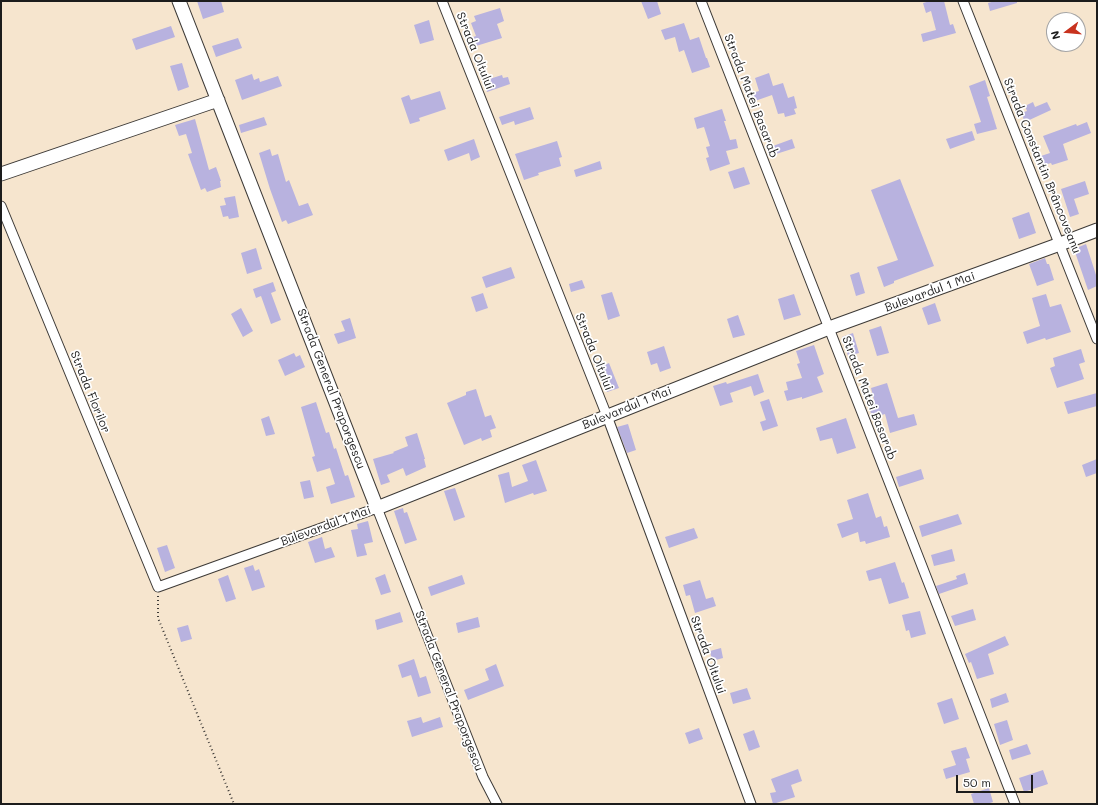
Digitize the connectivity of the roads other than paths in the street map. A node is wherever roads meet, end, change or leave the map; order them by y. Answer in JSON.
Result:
{"nodes":[{"id":1,"x":180,"y":1,"type":"edge"},
{"id":2,"x":442,"y":1,"type":"edge"},
{"id":3,"x":701,"y":1,"type":"edge"},
{"id":4,"x":964,"y":1,"type":"edge"},
{"id":5,"x":218,"y":100,"type":"junction"},
{"id":6,"x":1,"y":174,"type":"edge"},
{"id":7,"x":1,"y":206,"type":"edge"},
{"id":8,"x":1097,"y":230,"type":"edge"},
{"id":9,"x":1060,"y":244,"type":"junction"},
{"id":10,"x":829,"y":328,"type":"junction"},
{"id":11,"x":1097,"y":339,"type":"edge"},
{"id":12,"x":607,"y":416,"type":"junction"},
{"id":13,"x":377,"y":508,"type":"junction"},
{"id":14,"x":158,"y":587,"type":"joint"},
{"id":15,"x":497,"y":804,"type":"edge"},
{"id":16,"x":751,"y":804,"type":"edge"},
{"id":17,"x":1015,"y":804,"type":"edge"}],
"edges":[{"from":1,"to":5,"type":"street","name":"Strada General Praporgescu"},
{"from":2,"to":12,"type":"street","name":"Strada Oltului"},
{"from":3,"to":10,"type":"street","name":"Strada Matei Basarab"},
{"from":4,"to":9,"type":"street","name":"Strada Constantin Brâncoveanu"},
{"from":5,"to":6,"type":"street"},
{"from":5,"to":13,"type":"street","name":"Strada General Praporgescu"},
{"from":7,"to":14,"type":"street","name":"Strada Florilor"},
{"from":8,"to":9,"type":"street","name":"Bulevardul 1 Mai"},
{"from":9,"to":10,"type":"street","name":"Bulevardul 1 Mai"},
{"from":9,"to":11,"type":"street","name":"Strada Constantin Brâncoveanu"},
{"from":10,"to":12,"type":"street","name":"Bulevardul 1 Mai"},
{"from":10,"to":17,"type":"street","name":"Strada Matei Basarab"},
{"from":12,"to":13,"type":"street","name":"Bulevardul 1 Mai"},
{"from":12,"to":16,"type":"street","name":"Strada Oltului"},
{"from":13,"to":14,"type":"street","name":"Bulevardul 1 Mai"},
{"from":13,"to":15,"type":"street","name":"Strada General Praporgescu"}]}
